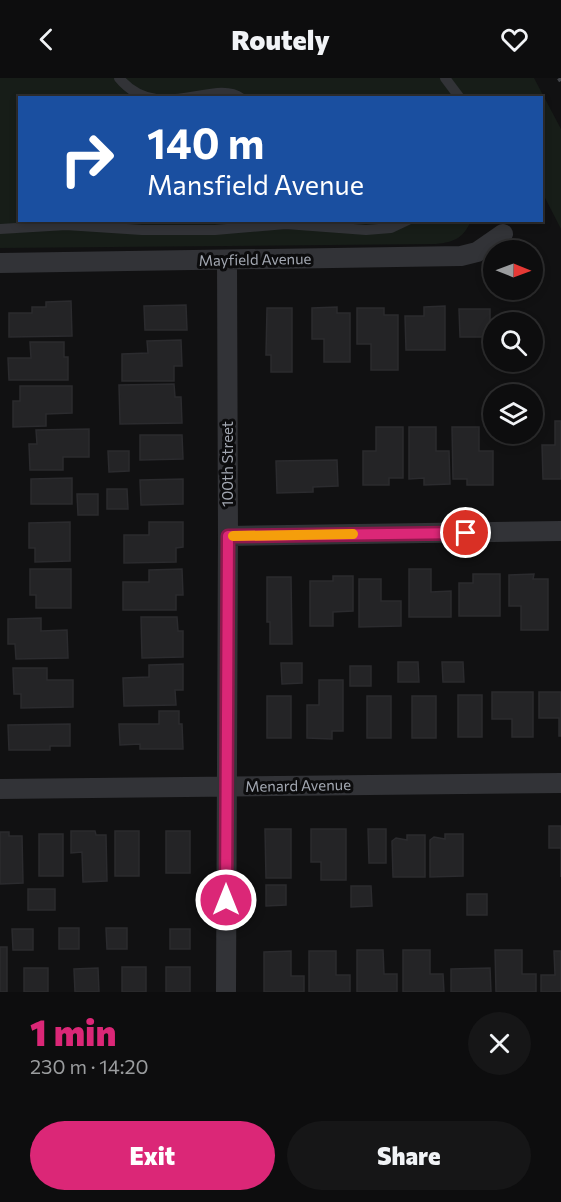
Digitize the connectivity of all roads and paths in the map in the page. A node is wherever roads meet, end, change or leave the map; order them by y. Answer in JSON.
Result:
{"nodes":[{"id":1,"x":119,"y":78,"type":"edge"},
{"id":2,"x":445,"y":78,"type":"edge"},
{"id":3,"x":230,"y":83,"type":"edge"},
{"id":4,"x":240,"y":96,"type":"edge"},
{"id":5,"x":458,"y":96,"type":"edge"},
{"id":6,"x":404,"y":222,"type":"edge"},
{"id":7,"x":301,"y":223,"type":"edge"},
{"id":8,"x":255,"y":224,"type":"edge"},
{"id":9,"x":0,"y":229,"type":"edge"},
{"id":10,"x":503,"y":234,"type":"dead end"},
{"id":11,"x":227,"y":261,"type":"junction"},
{"id":12,"x":0,"y":263,"type":"edge"},
{"id":13,"x":561,"y":531,"type":"edge"},
{"id":14,"x":228,"y":536,"type":"junction"},
{"id":15,"x":561,"y":783,"type":"edge"},
{"id":16,"x":226,"y":786,"type":"junction"},
{"id":17,"x":0,"y":789,"type":"edge"},
{"id":18,"x":226,"y":992,"type":"edge"}],
"edges":[{"from":1,"to":3,"type":"lane"},
{"from":2,"to":5,"type":"lane"},
{"from":3,"to":4,"type":"lane"},
{"from":6,"to":7,"type":"lane"},
{"from":7,"to":8,"type":"lane"},
{"from":8,"to":9,"type":"lane"},
{"from":10,"to":11,"type":"street","name":"Mayfield Avenue"},
{"from":11,"to":12,"type":"street","name":"Mayfield Avenue"},
{"from":11,"to":14,"type":"street","name":"100th Street"},
{"from":13,"to":14,"type":"street"},
{"from":14,"to":16,"type":"street","name":"100th Street"},
{"from":15,"to":16,"type":"street","name":"Menard Avenue"},
{"from":16,"to":17,"type":"street","name":"Menard Avenue"},
{"from":16,"to":18,"type":"street","name":"100th Street"}]}
